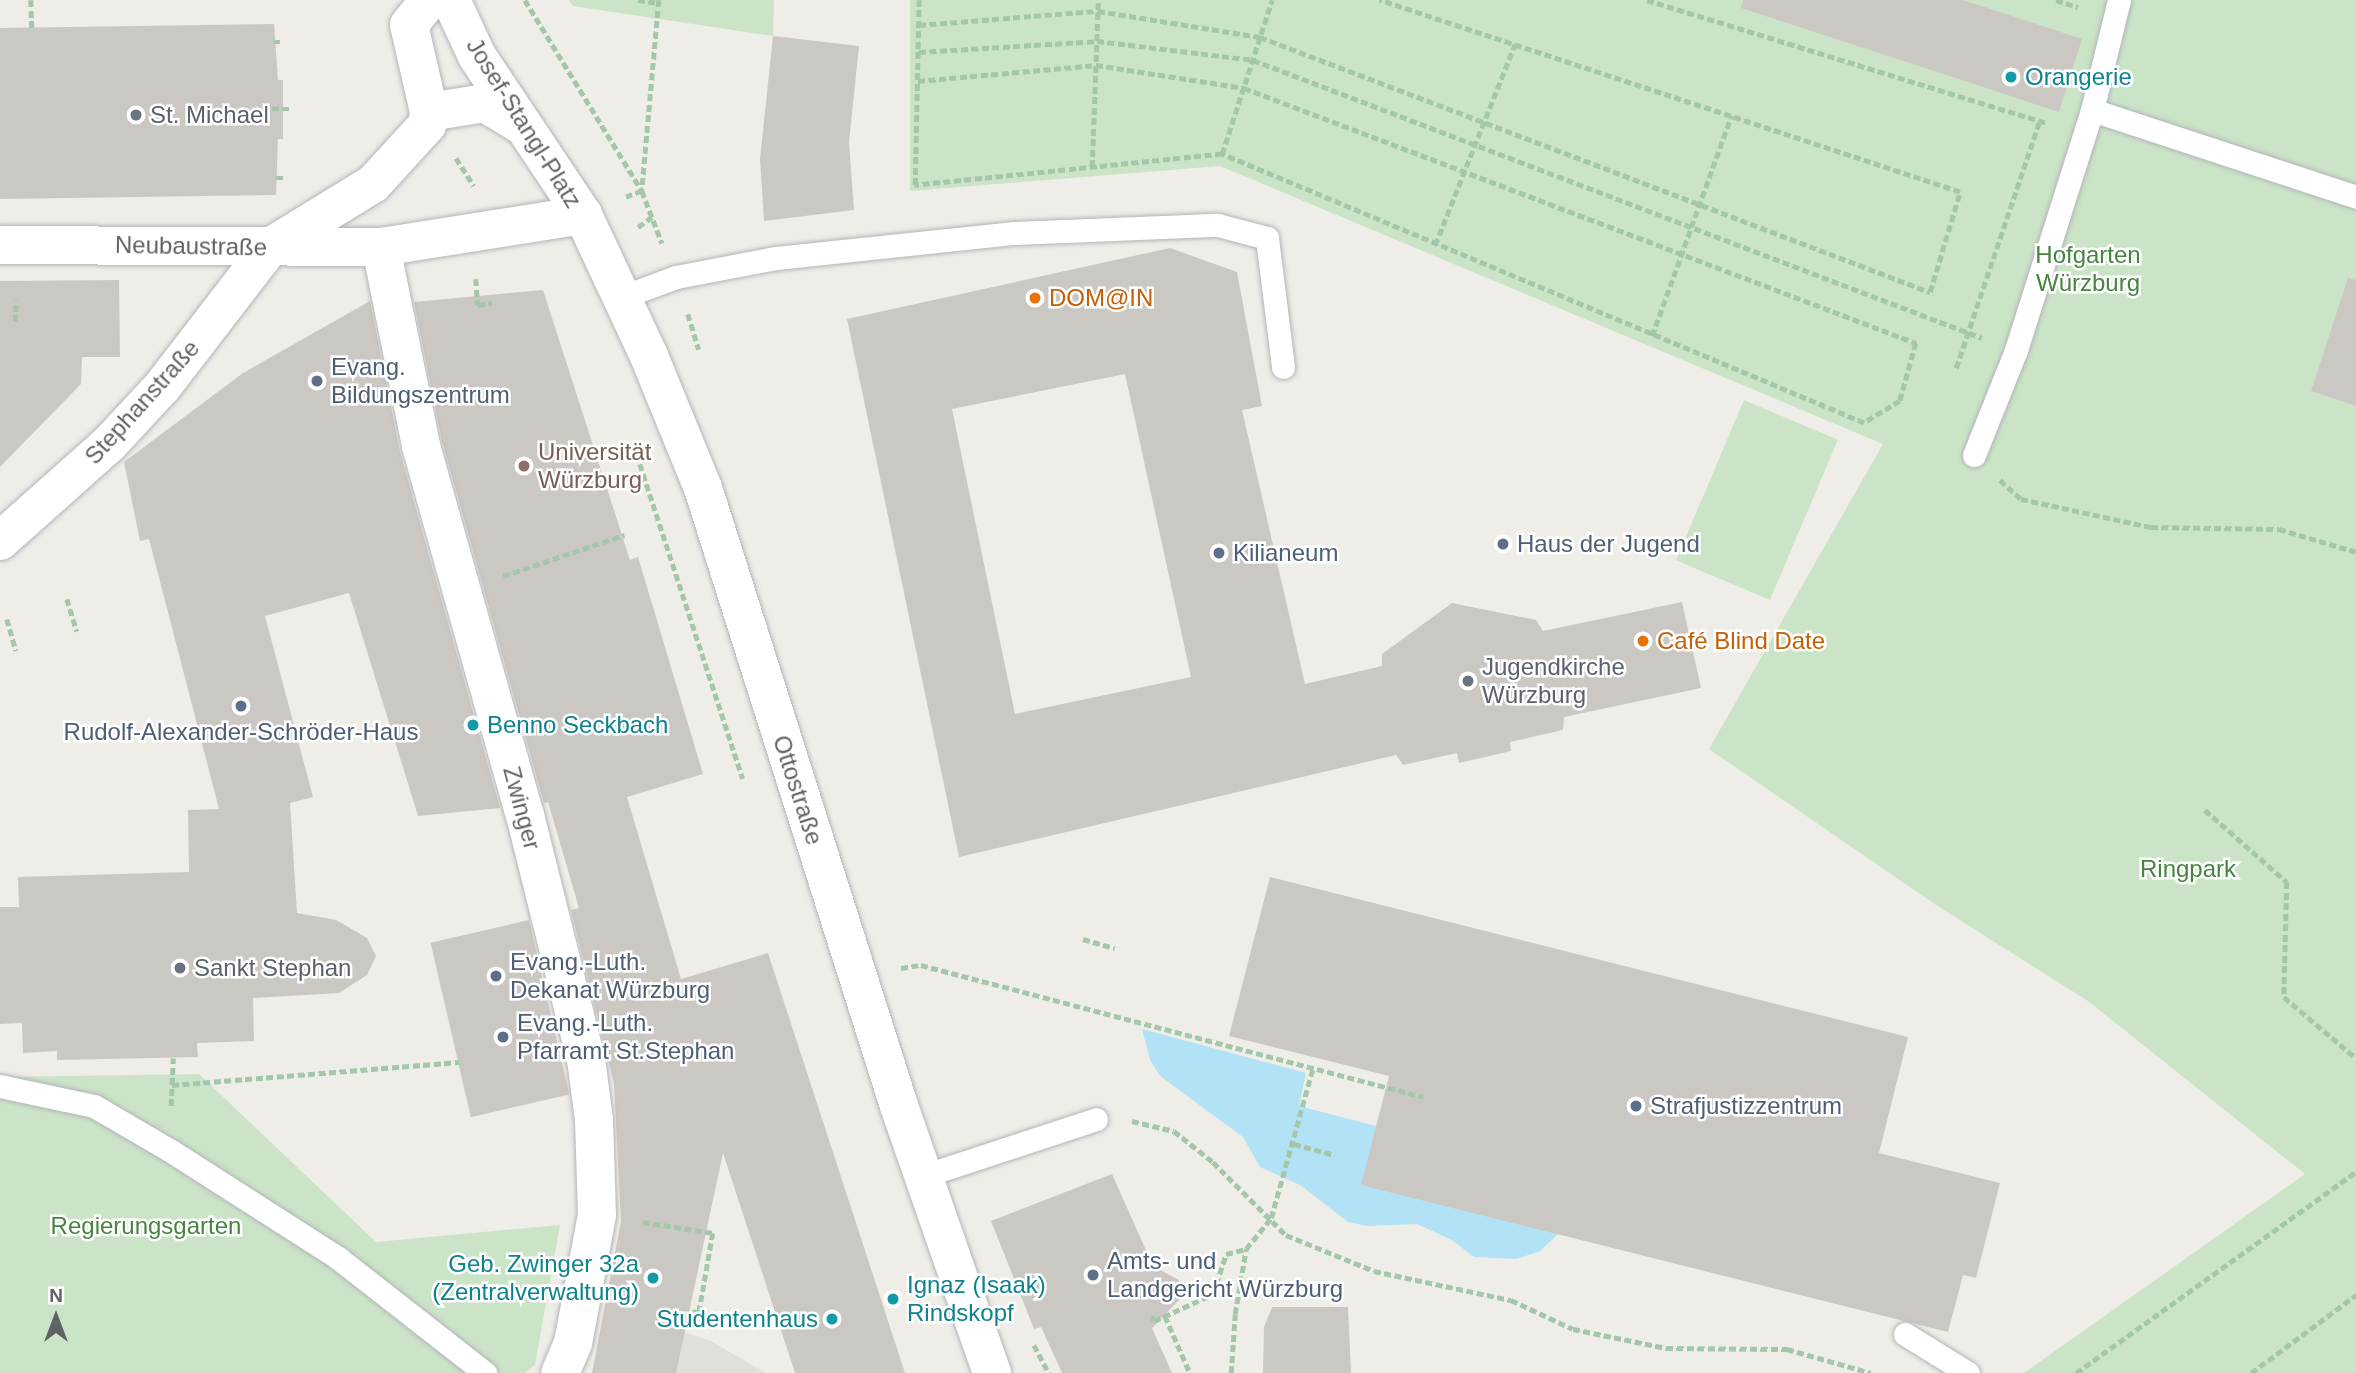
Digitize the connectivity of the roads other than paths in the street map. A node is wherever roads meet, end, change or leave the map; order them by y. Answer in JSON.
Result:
{"nodes":[{"id":1,"x":429,"y":0,"type":"edge"},
{"id":2,"x":451,"y":0,"type":"edge"},
{"id":3,"x":2119,"y":0,"type":"edge"},
{"id":4,"x":2089,"y":115,"type":"junction"},
{"id":5,"x":428,"y":118,"type":"junction"},
{"id":6,"x":522,"y":126,"type":"junction"},
{"id":7,"x":2356,"y":197,"type":"edge"},
{"id":8,"x":583,"y":215,"type":"junction"},
{"id":9,"x":0,"y":245,"type":"edge"},
{"id":10,"x":381,"y":247,"type":"junction"},
{"id":11,"x":269,"y":248,"type":"junction"},
{"id":12,"x":622,"y":297,"type":"junction"},
{"id":13,"x":1283,"y":367,"type":"dead end"},
{"id":14,"x":1973,"y":455,"type":"road end"},
{"id":15,"x":0,"y":541,"type":"edge"},
{"id":16,"x":0,"y":1086,"type":"edge"},
{"id":17,"x":1096,"y":1119,"type":"road end"},
{"id":18,"x":923,"y":1176,"type":"junction"},
{"id":19,"x":1905,"y":1334,"type":"dead end"},
{"id":20,"x":485,"y":1373,"type":"edge"},
{"id":21,"x":560,"y":1373,"type":"edge"},
{"id":22,"x":992,"y":1373,"type":"edge"},
{"id":23,"x":1968,"y":1373,"type":"edge"}],
"edges":[{"from":1,"to":5,"type":"street"},
{"from":2,"to":6,"type":"street","name":"Josef-Stangl-Platz"},
{"from":3,"to":4,"type":"lane"},
{"from":4,"to":7,"type":"lane"},
{"from":4,"to":14,"type":"lane"},
{"from":5,"to":6,"type":"street"},
{"from":5,"to":11,"type":"street"},
{"from":6,"to":8,"type":"street","name":"Josef-Stangl-Platz"},
{"from":8,"to":10,"type":"street","name":"Josef-Stangl-Platz"},
{"from":8,"to":12,"type":"street","name":"Ottostraße"},
{"from":9,"to":11,"type":"street","name":"Neubaustraße"},
{"from":10,"to":11,"type":"street","name":"Neubaustraße"},
{"from":10,"to":21,"type":"street","name":"Zwinger"},
{"from":11,"to":15,"type":"street","name":"Stephanstraße"},
{"from":12,"to":13,"type":"lane"},
{"from":12,"to":18,"type":"street","name":"Ottostraße"},
{"from":16,"to":20,"type":"lane"},
{"from":17,"to":18,"type":"lane"},
{"from":18,"to":22,"type":"street","name":"Ottostraße"},
{"from":19,"to":23,"type":"lane"}]}
